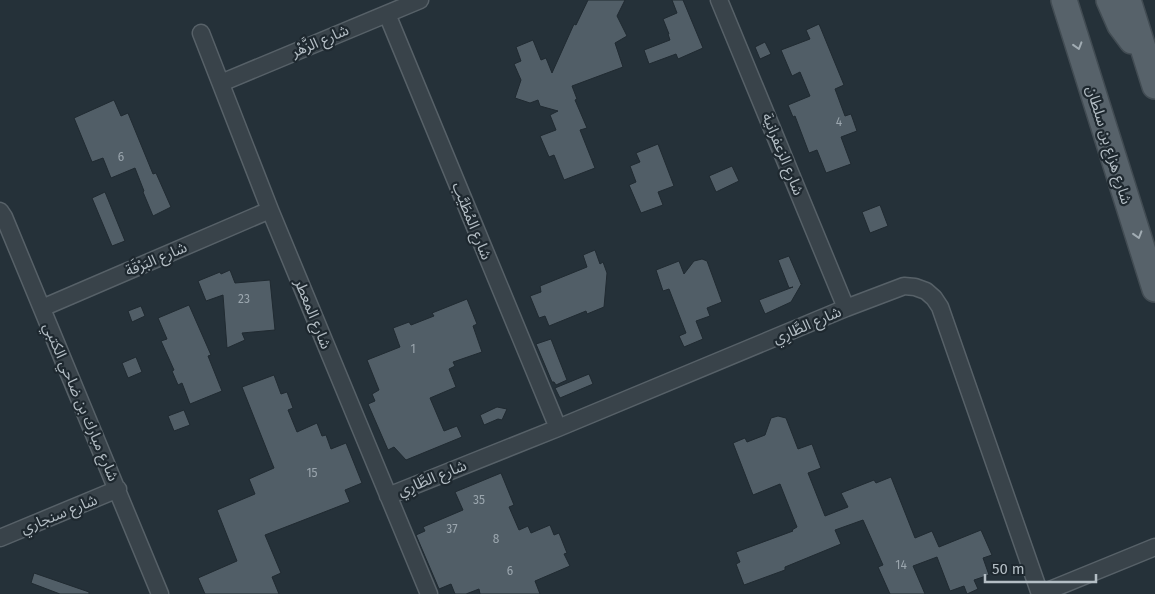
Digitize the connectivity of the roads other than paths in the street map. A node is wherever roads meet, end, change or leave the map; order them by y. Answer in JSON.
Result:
{"nodes":[{"id":1,"x":420,"y":0,"type":"edge"},
{"id":2,"x":719,"y":0,"type":"edge"},
{"id":3,"x":1064,"y":0,"type":"edge"},
{"id":4,"x":1109,"y":0,"type":"edge"},
{"id":5,"x":1128,"y":0,"type":"edge"},
{"id":6,"x":1143,"y":0,"type":"edge"},
{"id":7,"x":386,"y":14,"type":"junction"},
{"id":8,"x":201,"y":34,"type":"dead end"},
{"id":9,"x":1145,"y":53,"type":"junction"},
{"id":10,"x":221,"y":83,"type":"junction"},
{"id":11,"x":1155,"y":86,"type":"edge"},
{"id":12,"x":270,"y":210,"type":"junction"},
{"id":13,"x":0,"y":211,"type":"edge"},
{"id":14,"x":1155,"y":289,"type":"edge"},
{"id":15,"x":42,"y":308,"type":"junction"},
{"id":16,"x":846,"y":308,"type":"junction"},
{"id":17,"x":558,"y":428,"type":"junction"},
{"id":18,"x":118,"y":490,"type":"junction"},
{"id":19,"x":388,"y":496,"type":"junction"},
{"id":20,"x":0,"y":538,"type":"edge"},
{"id":21,"x":1155,"y":547,"type":"edge"},
{"id":22,"x":160,"y":594,"type":"edge"},
{"id":23,"x":429,"y":594,"type":"edge"},
{"id":24,"x":1040,"y":594,"type":"edge"}],
"edges":[{"from":1,"to":7,"type":"street","name":"شارع الزَّهْر"},
{"from":2,"to":16,"type":"street","name":"شارع الزعفرانية"},
{"from":3,"to":14,"type":"main road","name":"شارع هزاع بن سلطان","one_way":true},
{"from":4,"to":9,"type":"main road"},
{"from":5,"to":9,"type":"main road"},
{"from":6,"to":9,"type":"main road"},
{"from":7,"to":10,"type":"street","name":"شارع الزَّهْر"},
{"from":7,"to":17,"type":"street","name":"شارع المُطَيَّب"},
{"from":8,"to":10,"type":"street","name":"شارع المعطر"},
{"from":9,"to":11,"type":"main road"},
{"from":10,"to":12,"type":"street","name":"شارع المعطر"},
{"from":12,"to":15,"type":"street","name":"شارع البَرْقَة"},
{"from":12,"to":19,"type":"street","name":"شارع المعطر"},
{"from":13,"to":15,"type":"street","name":"شارع مبارك بن ضاحي الكتبي"},
{"from":15,"to":18,"type":"street","name":"شارع مبارك بن ضاحي الكتبي"},
{"from":16,"to":17,"type":"street","name":"شارع الطَّارِي"},
{"from":16,"to":24,"type":"street","name":"شارع الطَّارِي"},
{"from":17,"to":19,"type":"street","name":"شارع الطَّارِي"},
{"from":18,"to":20,"type":"street","name":"شارع سنجاري"},
{"from":18,"to":22,"type":"street","name":"شارع مبارك بن ضاحي الكتبي"},
{"from":19,"to":23,"type":"street","name":"شارع المعطر"},
{"from":21,"to":24,"type":"street"}]}
